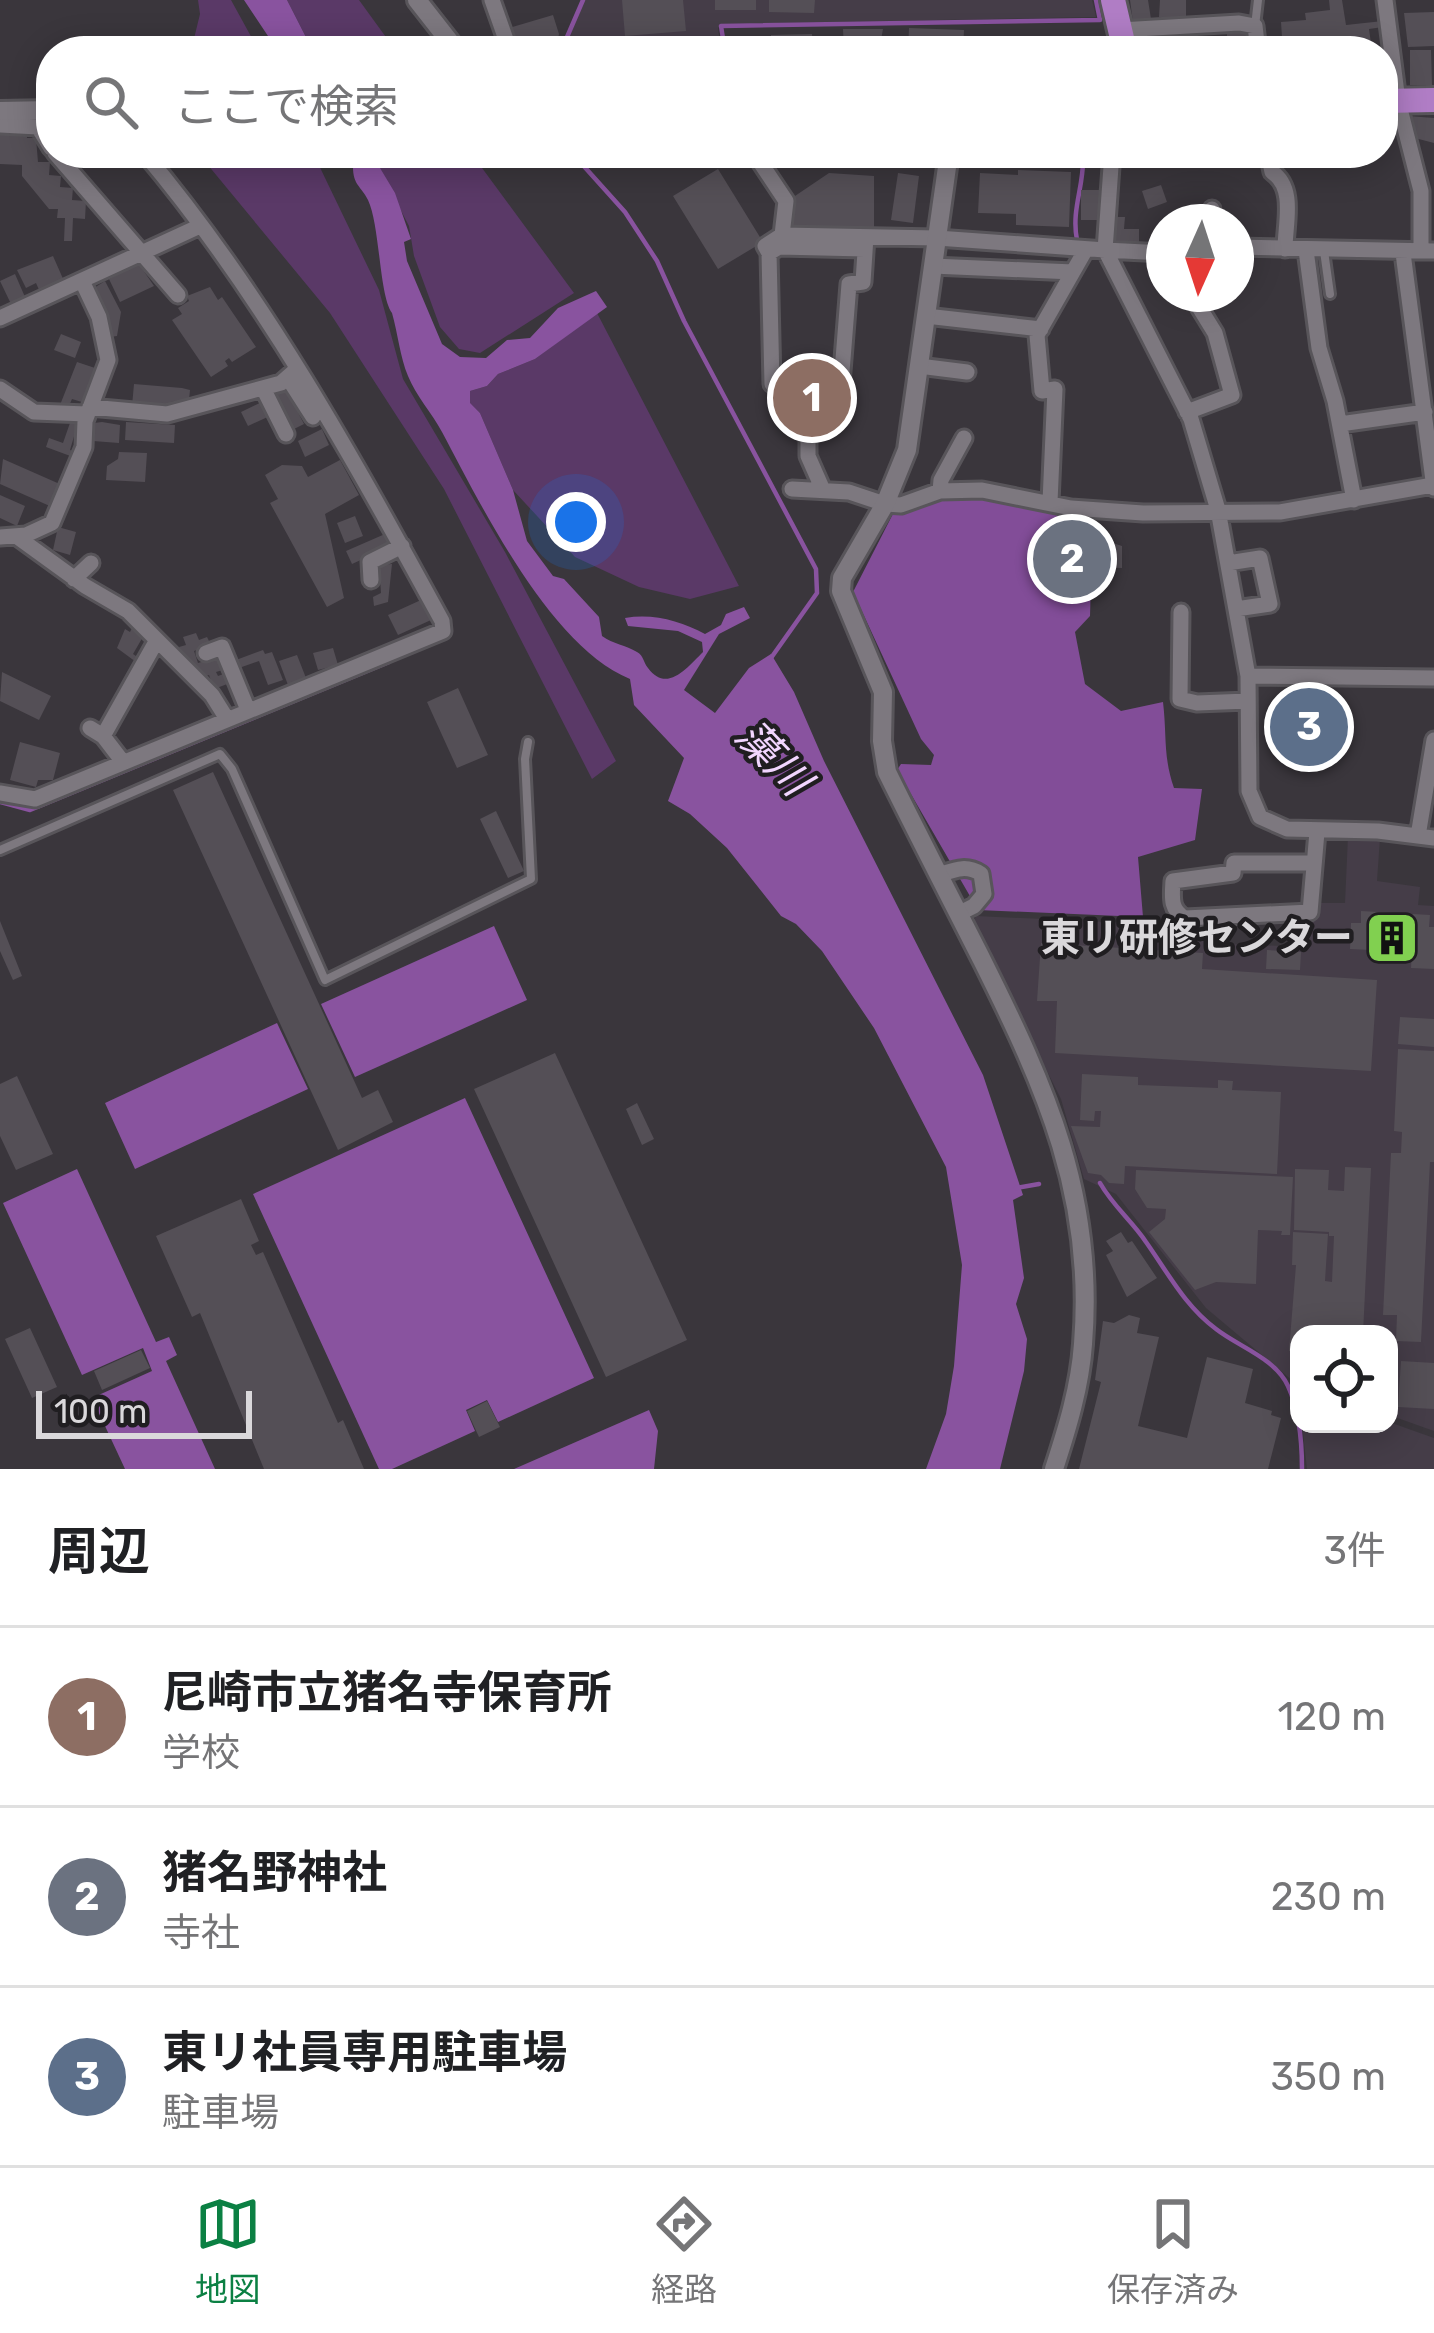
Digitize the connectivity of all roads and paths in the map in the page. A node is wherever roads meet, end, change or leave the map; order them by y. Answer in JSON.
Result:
{"nodes":[{"id":1,"x":417,"y":0,"type":"edge"},
{"id":2,"x":491,"y":0,"type":"edge"},
{"id":3,"x":1113,"y":0,"type":"edge"},
{"id":4,"x":1258,"y":0,"type":"edge"},
{"id":5,"x":1385,"y":0,"type":"edge"},
{"id":6,"x":1255,"y":26,"type":"junction"},
{"id":7,"x":445,"y":36,"type":"edge"},
{"id":8,"x":504,"y":36,"type":"edge"},
{"id":9,"x":1121,"y":36,"type":"edge"},
{"id":10,"x":1150,"y":36,"type":"edge"},
{"id":11,"x":1256,"y":36,"type":"edge"},
{"id":12,"x":1387,"y":36,"type":"edge"},
{"id":13,"x":1434,"y":100,"type":"edge"},
{"id":14,"x":1398,"y":101,"type":"edge"},
{"id":15,"x":36,"y":110,"type":"edge"},
{"id":16,"x":0,"y":111,"type":"edge"},
{"id":17,"x":1398,"y":122,"type":"edge"},
{"id":18,"x":0,"y":125,"type":"edge"},
{"id":19,"x":36,"y":127,"type":"edge"},
{"id":20,"x":68,"y":168,"type":"edge"},
{"id":21,"x":157,"y":168,"type":"edge"},
{"id":22,"x":764,"y":168,"type":"edge"},
{"id":23,"x":947,"y":168,"type":"edge"},
{"id":24,"x":1110,"y":168,"type":"edge"},
{"id":25,"x":1270,"y":168,"type":"edge"},
{"id":26,"x":200,"y":226,"type":"junction"},
{"id":27,"x":782,"y":236,"type":"junction"},
{"id":28,"x":937,"y":238,"type":"junction"},
{"id":29,"x":866,"y":243,"type":"junction"},
{"id":30,"x":1254,"y":248,"type":"edge"},
{"id":31,"x":1086,"y":249,"type":"junction"},
{"id":32,"x":1285,"y":249,"type":"junction"},
{"id":33,"x":1105,"y":250,"type":"junction"},
{"id":34,"x":1306,"y":250,"type":"junction"},
{"id":35,"x":1324,"y":251,"type":"junction"},
{"id":36,"x":1428,"y":251,"type":"edge"},
{"id":37,"x":1146,"y":252,"type":"edge"},
{"id":38,"x":143,"y":253,"type":"junction"},
{"id":39,"x":770,"y":253,"type":"junction"},
{"id":40,"x":1403,"y":253,"type":"junction"},
{"id":41,"x":933,"y":266,"type":"junction"},
{"id":42,"x":1073,"y":272,"type":"junction"},
{"id":43,"x":82,"y":281,"type":"junction"},
{"id":44,"x":1330,"y":294,"type":"dead end"},
{"id":45,"x":178,"y":295,"type":"dead end"},
{"id":46,"x":1203,"y":312,"type":"edge"},
{"id":47,"x":926,"y":316,"type":"junction"},
{"id":48,"x":0,"y":318,"type":"edge"},
{"id":49,"x":1041,"y":329,"type":"junction"},
{"id":50,"x":919,"y":366,"type":"junction"},
{"id":51,"x":967,"y":372,"type":"dead end"},
{"id":52,"x":292,"y":373,"type":"junction"},
{"id":53,"x":263,"y":388,"type":"junction"},
{"id":54,"x":0,"y":389,"type":"edge"},
{"id":55,"x":1428,"y":406,"type":"edge"},
{"id":56,"x":88,"y":410,"type":"junction"},
{"id":57,"x":1187,"y":412,"type":"junction"},
{"id":58,"x":808,"y":415,"type":"dead end"},
{"id":59,"x":313,"y":417,"type":"dead end"},
{"id":60,"x":1340,"y":424,"type":"junction"},
{"id":61,"x":286,"y":434,"type":"dead end"},
{"id":62,"x":964,"y":438,"type":"dead end"},
{"id":63,"x":1433,"y":486,"type":"edge"},
{"id":64,"x":792,"y":489,"type":"dead end"},
{"id":65,"x":824,"y":490,"type":"junction"},
{"id":66,"x":940,"y":490,"type":"junction"},
{"id":67,"x":1354,"y":500,"type":"junction"},
{"id":68,"x":1050,"y":502,"type":"junction"},
{"id":69,"x":885,"y":504,"type":"junction"},
{"id":70,"x":1218,"y":510,"type":"junction"},
{"id":71,"x":8,"y":536,"type":"edge"},
{"id":72,"x":402,"y":546,"type":"junction"},
{"id":73,"x":91,"y":563,"type":"dead end"},
{"id":74,"x":1228,"y":563,"type":"junction"},
{"id":75,"x":74,"y":579,"type":"junction"},
{"id":76,"x":371,"y":580,"type":"dead end"},
{"id":77,"x":1236,"y":609,"type":"junction"},
{"id":78,"x":1181,"y":612,"type":"dead end"},
{"id":79,"x":157,"y":640,"type":"junction"},
{"id":80,"x":216,"y":647,"type":"dead end"},
{"id":81,"x":1248,"y":676,"type":"junction"},
{"id":82,"x":1434,"y":678,"type":"edge"},
{"id":83,"x":1248,"y":701,"type":"junction"},
{"id":84,"x":248,"y":710,"type":"junction"},
{"id":85,"x":226,"y":719,"type":"junction"},
{"id":86,"x":1434,"y":740,"type":"edge"},
{"id":87,"x":528,"y":742,"type":"dead end"},
{"id":88,"x":123,"y":762,"type":"junction"},
{"id":89,"x":0,"y":793,"type":"edge"},
{"id":90,"x":1317,"y":832,"type":"junction"},
{"id":91,"x":1426,"y":837,"type":"edge"},
{"id":92,"x":0,"y":850,"type":"edge"},
{"id":93,"x":1314,"y":863,"type":"junction"},
{"id":94,"x":938,"y":875,"type":"junction"},
{"id":95,"x":958,"y":914,"type":"junction"},
{"id":96,"x":1054,"y":1469,"type":"edge"}],
"edges":[{"from":1,"to":7,"type":"street"},
{"from":2,"to":8,"type":"street"},
{"from":3,"to":9,"type":"main road"},
{"from":4,"to":6,"type":"lane"},
{"from":5,"to":12,"type":"street"},
{"from":6,"to":10,"type":"street"},
{"from":6,"to":11,"type":"street"},
{"from":13,"to":14,"type":"main road"},
{"from":15,"to":16,"type":"street"},
{"from":17,"to":36,"type":"street"},
{"from":18,"to":19,"type":"street"},
{"from":20,"to":38,"type":"street"},
{"from":21,"to":26,"type":"street"},
{"from":22,"to":27,"type":"street"},
{"from":23,"to":28,"type":"street"},
{"from":24,"to":33,"type":"street"},
{"from":25,"to":32,"type":"street"},
{"from":26,"to":38,"type":"street"},
{"from":26,"to":52,"type":"street"},
{"from":27,"to":29,"type":"street"},
{"from":27,"to":39,"type":"street"},
{"from":28,"to":29,"type":"street"},
{"from":28,"to":31,"type":"street"},
{"from":28,"to":41,"type":"street"},
{"from":29,"to":39,"type":"street"},
{"from":29,"to":39,"type":"street"},
{"from":30,"to":32,"type":"street"},
{"from":31,"to":33,"type":"street"},
{"from":31,"to":42,"type":"street"},
{"from":32,"to":34,"type":"street"},
{"from":33,"to":37,"type":"street"},
{"from":33,"to":57,"type":"street"},
{"from":34,"to":35,"type":"street"},
{"from":34,"to":60,"type":"street"},
{"from":35,"to":40,"type":"street"},
{"from":35,"to":44,"type":"lane"},
{"from":36,"to":40,"type":"street"},
{"from":38,"to":43,"type":"street"},
{"from":38,"to":45,"type":"street"},
{"from":40,"to":55,"type":"street"},
{"from":41,"to":42,"type":"street"},
{"from":41,"to":47,"type":"street"},
{"from":42,"to":49,"type":"street"},
{"from":43,"to":48,"type":"street"},
{"from":43,"to":56,"type":"street"},
{"from":46,"to":57,"type":"street"},
{"from":47,"to":49,"type":"street"},
{"from":47,"to":50,"type":"street"},
{"from":49,"to":68,"type":"street"},
{"from":50,"to":51,"type":"street"},
{"from":50,"to":69,"type":"street"},
{"from":52,"to":53,"type":"street"},
{"from":52,"to":59,"type":"street"},
{"from":52,"to":72,"type":"street"},
{"from":53,"to":56,"type":"street"},
{"from":53,"to":61,"type":"street"},
{"from":54,"to":56,"type":"street"},
{"from":55,"to":60,"type":"street"},
{"from":55,"to":63,"type":"street"},
{"from":56,"to":71,"type":"street"},
{"from":57,"to":70,"type":"street"},
{"from":58,"to":65,"type":"street"},
{"from":60,"to":67,"type":"street"},
{"from":62,"to":66,"type":"street"},
{"from":63,"to":67,"type":"street"},
{"from":64,"to":65,"type":"street"},
{"from":65,"to":69,"type":"street"},
{"from":66,"to":68,"type":"street"},
{"from":66,"to":69,"type":"street"},
{"from":67,"to":70,"type":"street"},
{"from":68,"to":70,"type":"street"},
{"from":69,"to":94,"type":"street"},
{"from":70,"to":74,"type":"street"},
{"from":71,"to":75,"type":"street"},
{"from":72,"to":76,"type":"street"},
{"from":72,"to":84,"type":"street"},
{"from":73,"to":75,"type":"street"},
{"from":74,"to":77,"type":"street"},
{"from":74,"to":77,"type":"street"},
{"from":75,"to":79,"type":"street"},
{"from":77,"to":81,"type":"street"},
{"from":78,"to":83,"type":"street"},
{"from":79,"to":85,"type":"street"},
{"from":79,"to":88,"type":"street"},
{"from":80,"to":84,"type":"street"},
{"from":81,"to":82,"type":"street"},
{"from":81,"to":83,"type":"street"},
{"from":83,"to":90,"type":"street"},
{"from":84,"to":85,"type":"street"},
{"from":85,"to":88,"type":"street"},
{"from":86,"to":91,"type":"street"},
{"from":87,"to":92,"type":"lane"},
{"from":88,"to":89,"type":"street"},
{"from":90,"to":91,"type":"street"},
{"from":90,"to":93,"type":"street"},
{"from":93,"to":93,"type":"street"},
{"from":94,"to":95,"type":"street"},
{"from":94,"to":95,"type":"street"},
{"from":95,"to":96,"type":"street"}]}
